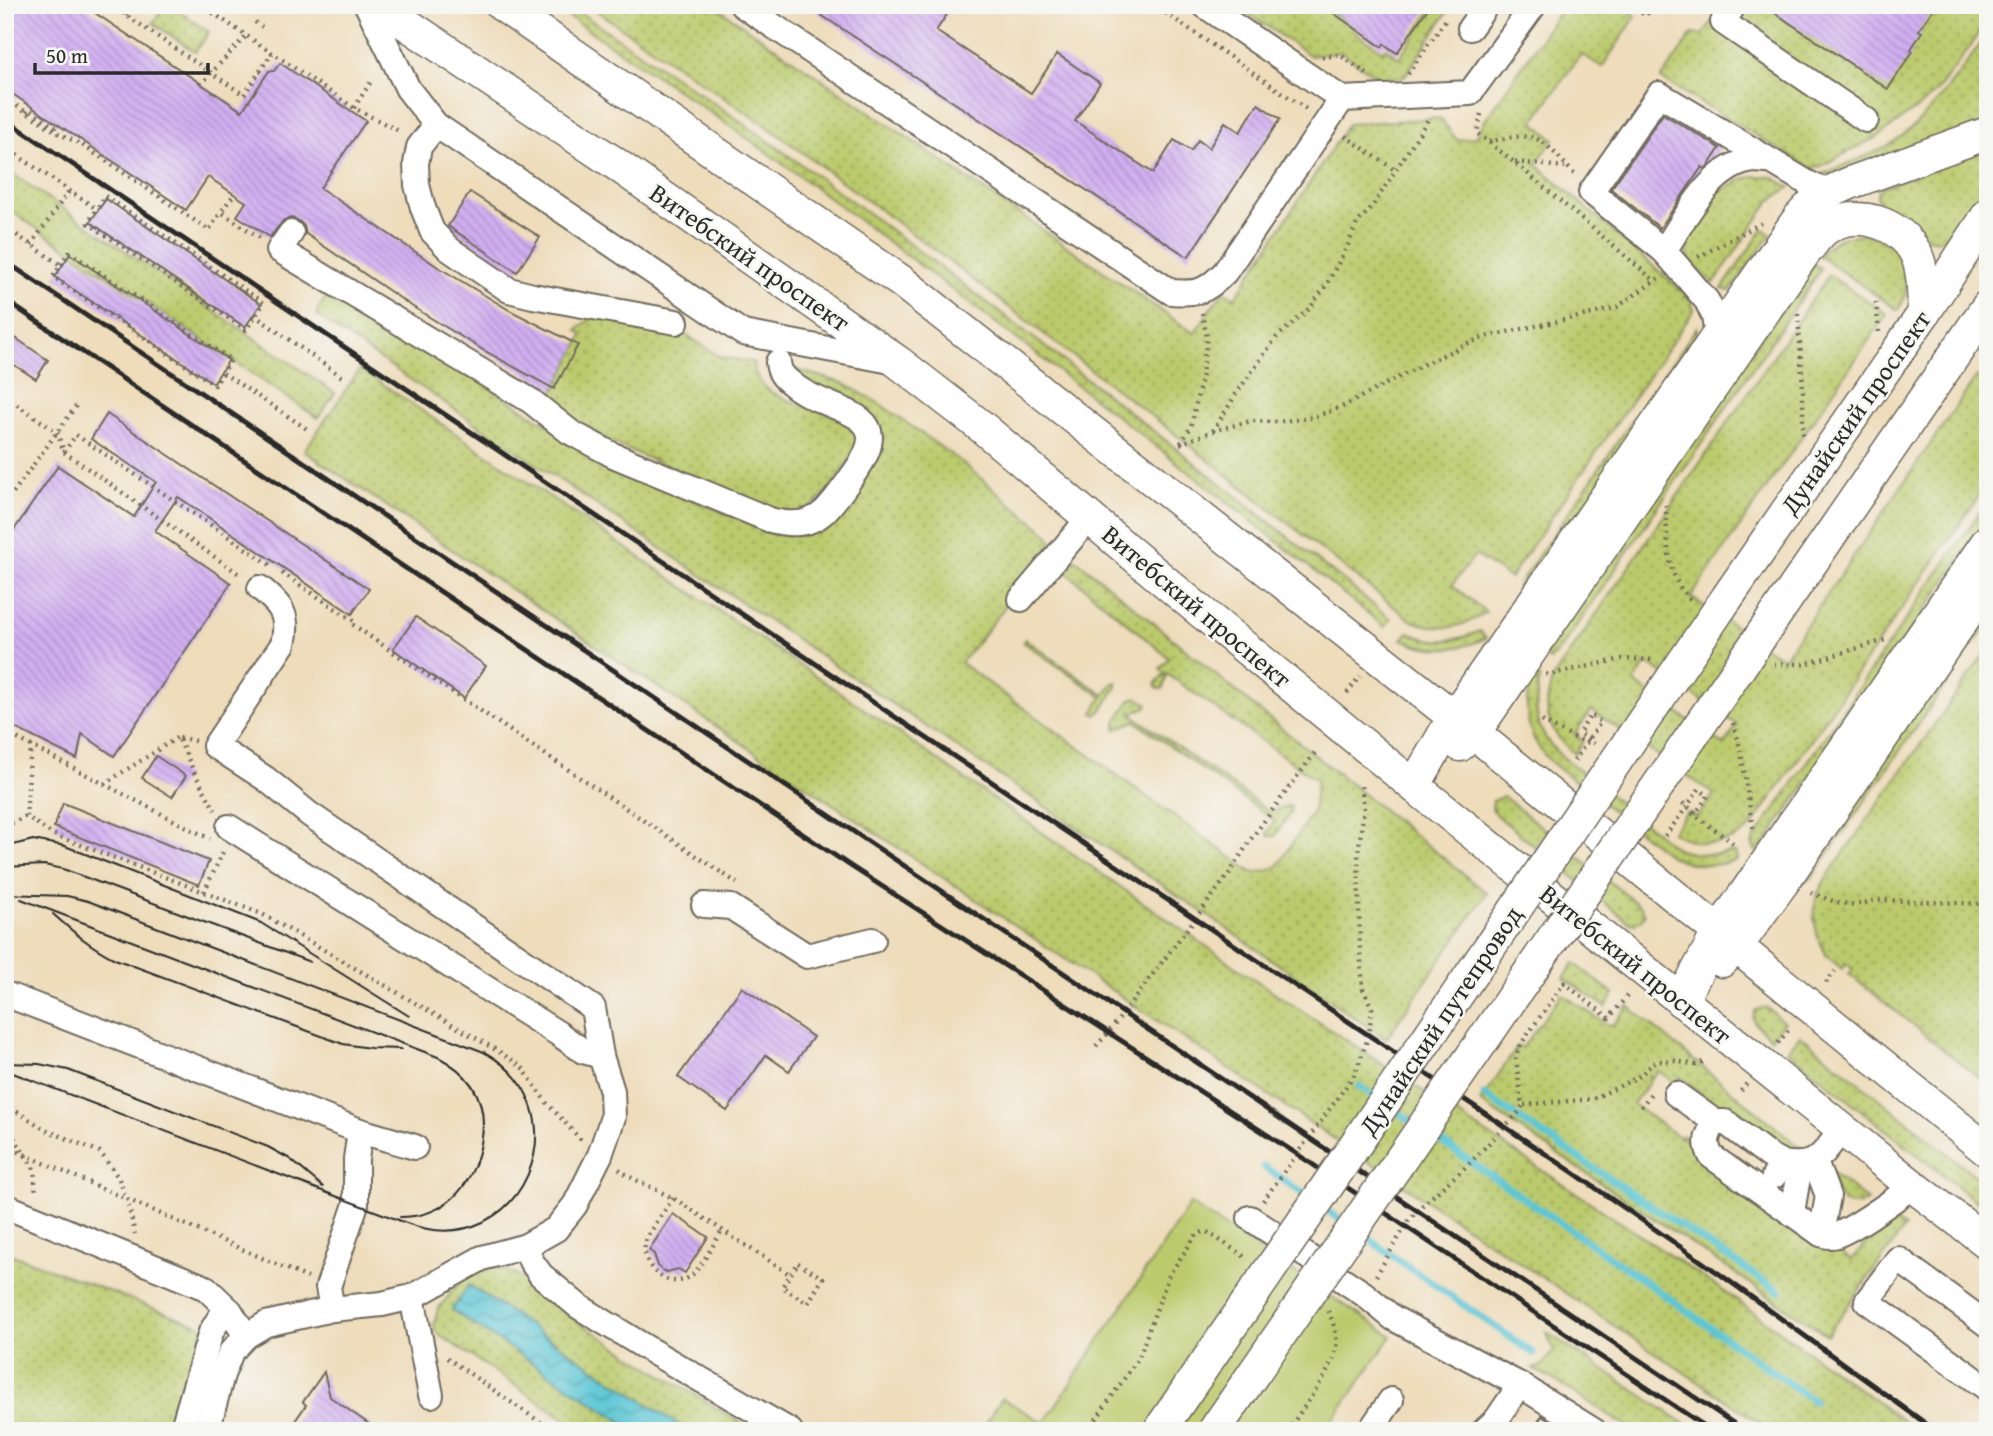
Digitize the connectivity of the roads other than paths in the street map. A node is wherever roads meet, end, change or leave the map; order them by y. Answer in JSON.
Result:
{"nodes":[{"id":1,"x":367,"y":5,"type":"edge"},
{"id":2,"x":378,"y":5,"type":"edge"},
{"id":3,"x":502,"y":5,"type":"edge"},
{"id":4,"x":742,"y":5,"type":"edge"},
{"id":5,"x":1204,"y":5,"type":"edge"},
{"id":6,"x":1481,"y":5,"type":"edge"},
{"id":7,"x":1534,"y":5,"type":"edge"},
{"id":8,"x":1734,"y":5,"type":"edge"},
{"id":9,"x":1470,"y":28,"type":"dead end"},
{"id":10,"x":1342,"y":99,"type":"junction"},
{"id":11,"x":1866,"y":120,"type":"dead end"},
{"id":12,"x":436,"y":125,"type":"junction"},
{"id":13,"x":1988,"y":133,"type":"edge"},
{"id":14,"x":1770,"y":161,"type":"junction"},
{"id":15,"x":1828,"y":193,"type":"junction"},
{"id":16,"x":1988,"y":215,"type":"edge"},
{"id":17,"x":285,"y":241,"type":"road end"},
{"id":18,"x":1671,"y":259,"type":"junction"},
{"id":19,"x":1988,"y":306,"type":"edge"},
{"id":20,"x":1924,"y":313,"type":"junction"},
{"id":21,"x":676,"y":322,"type":"dead end"},
{"id":22,"x":1717,"y":336,"type":"junction"},
{"id":23,"x":1988,"y":338,"type":"edge"},
{"id":24,"x":1955,"y":353,"type":"junction"},
{"id":25,"x":778,"y":362,"type":"dead end"},
{"id":26,"x":898,"y":362,"type":"junction"},
{"id":27,"x":1090,"y":517,"type":"junction"},
{"id":28,"x":1988,"y":541,"type":"edge"},
{"id":29,"x":1988,"y":583,"type":"edge"},
{"id":30,"x":260,"y":588,"type":"road end"},
{"id":31,"x":1021,"y":599,"type":"dead end"},
{"id":32,"x":1720,"y":608,"type":"joint"},
{"id":33,"x":1761,"y":636,"type":"joint"},
{"id":34,"x":1464,"y":725,"type":"junction"},
{"id":35,"x":1414,"y":786,"type":"junction"},
{"id":36,"x":221,"y":830,"type":"road end"},
{"id":37,"x":704,"y":905,"type":"dead end"},
{"id":38,"x":873,"y":940,"type":"dead end"},
{"id":39,"x":1727,"y":940,"type":"junction"},
{"id":40,"x":5,"y":994,"type":"edge"},
{"id":41,"x":1681,"y":1001,"type":"junction"},
{"id":42,"x":601,"y":1056,"type":"junction"},
{"id":43,"x":1675,"y":1094,"type":"dead end"},
{"id":44,"x":1715,"y":1122,"type":"junction"},
{"id":45,"x":1843,"y":1129,"type":"junction"},
{"id":46,"x":360,"y":1131,"type":"junction"},
{"id":47,"x":415,"y":1147,"type":"dead end"},
{"id":48,"x":1988,"y":1151,"type":"edge"},
{"id":49,"x":1799,"y":1164,"type":"junction"},
{"id":50,"x":1913,"y":1186,"type":"junction"},
{"id":51,"x":1763,"y":1191,"type":"junction"},
{"id":52,"x":5,"y":1206,"type":"edge"},
{"id":53,"x":1250,"y":1218,"type":"road end"},
{"id":54,"x":1807,"y":1223,"type":"junction"},
{"id":55,"x":1988,"y":1243,"type":"edge"},
{"id":56,"x":526,"y":1246,"type":"junction"},
{"id":57,"x":412,"y":1297,"type":"junction"},
{"id":58,"x":330,"y":1298,"type":"junction"},
{"id":59,"x":230,"y":1311,"type":"junction"},
{"id":60,"x":1985,"y":1317,"type":"edge"},
{"id":61,"x":246,"y":1336,"type":"junction"},
{"id":62,"x":1520,"y":1385,"type":"junction"},
{"id":63,"x":1988,"y":1389,"type":"edge"},
{"id":64,"x":431,"y":1395,"type":"dead end"},
{"id":65,"x":1391,"y":1400,"type":"dead end"},
{"id":66,"x":182,"y":1431,"type":"edge"},
{"id":67,"x":207,"y":1431,"type":"edge"},
{"id":68,"x":790,"y":1431,"type":"edge"},
{"id":69,"x":1158,"y":1431,"type":"edge"},
{"id":70,"x":1214,"y":1431,"type":"edge"},
{"id":71,"x":1370,"y":1431,"type":"edge"},
{"id":72,"x":1484,"y":1431,"type":"edge"},
{"id":73,"x":1594,"y":1431,"type":"edge"}],
"edges":[{"from":1,"to":12,"type":"street"},
{"from":2,"to":26,"type":"main road","name":"Витебский проспект"},
{"from":3,"to":34,"type":"main road"},
{"from":4,"to":10,"type":"street"},
{"from":5,"to":10,"type":"street"},
{"from":6,"to":9,"type":"street"},
{"from":7,"to":10,"type":"street"},
{"from":8,"to":11,"type":"street"},
{"from":12,"to":21,"type":"street"},
{"from":12,"to":26,"type":"street"},
{"from":13,"to":15,"type":"main road"},
{"from":14,"to":15,"type":"street"},
{"from":14,"to":18,"type":"street"},
{"from":14,"to":18,"type":"street"},
{"from":15,"to":22,"type":"main road"},
{"from":16,"to":20,"type":"main road","name":"Дунайский проспект"},
{"from":17,"to":25,"type":"street"},
{"from":18,"to":22,"type":"street"},
{"from":19,"to":24,"type":"main road","name":"Дунайский проспект"},
{"from":20,"to":32,"type":"main road","name":"Дунайский проспект"},
{"from":20,"to":34,"type":"main road"},
{"from":22,"to":34,"type":"main road"},
{"from":23,"to":24,"type":"main road"},
{"from":24,"to":33,"type":"main road","name":"Дунайский проспект"},
{"from":26,"to":27,"type":"main road","name":"Витебский проспект"},
{"from":27,"to":31,"type":"street"},
{"from":27,"to":35,"type":"main road","name":"Витебский проспект"},
{"from":28,"to":39,"type":"main road"},
{"from":29,"to":39,"type":"main road"},
{"from":30,"to":42,"type":"street"},
{"from":32,"to":69,"type":"main road","name":"Дунайский путепровод","bridge":true},
{"from":33,"to":70,"type":"main road","name":"Дунайский путепровод","bridge":true},
{"from":34,"to":35,"type":"main road"},
{"from":34,"to":39,"type":"main road"},
{"from":35,"to":41,"type":"main road","name":"Витебский проспект"},
{"from":36,"to":42,"type":"street"},
{"from":37,"to":38,"type":"street"},
{"from":39,"to":41,"type":"main road"},
{"from":39,"to":48,"type":"main road"},
{"from":40,"to":46,"type":"street"},
{"from":41,"to":45,"type":"main road","name":"Витебский проспект"},
{"from":42,"to":56,"type":"street"},
{"from":43,"to":44,"type":"street"},
{"from":44,"to":49,"type":"street"},
{"from":44,"to":51,"type":"street"},
{"from":45,"to":49,"type":"street"},
{"from":45,"to":50,"type":"main road","name":"Витебский проспект"},
{"from":46,"to":47,"type":"street"},
{"from":46,"to":58,"type":"street"},
{"from":49,"to":51,"type":"street"},
{"from":49,"to":54,"type":"street"},
{"from":49,"to":54,"type":"street"},
{"from":50,"to":54,"type":"street"},
{"from":50,"to":55,"type":"main road","name":"Витебский проспект"},
{"from":51,"to":54,"type":"street"},
{"from":52,"to":59,"type":"street"},
{"from":53,"to":62,"type":"street"},
{"from":56,"to":57,"type":"street"},
{"from":56,"to":68,"type":"street"},
{"from":57,"to":58,"type":"street"},
{"from":57,"to":64,"type":"street"},
{"from":58,"to":61,"type":"street"},
{"from":59,"to":61,"type":"street"},
{"from":59,"to":66,"type":"street"},
{"from":60,"to":63,"type":"street"},
{"from":61,"to":67,"type":"street"},
{"from":62,"to":72,"type":"street"},
{"from":62,"to":73,"type":"street"},
{"from":65,"to":71,"type":"street"}]}
